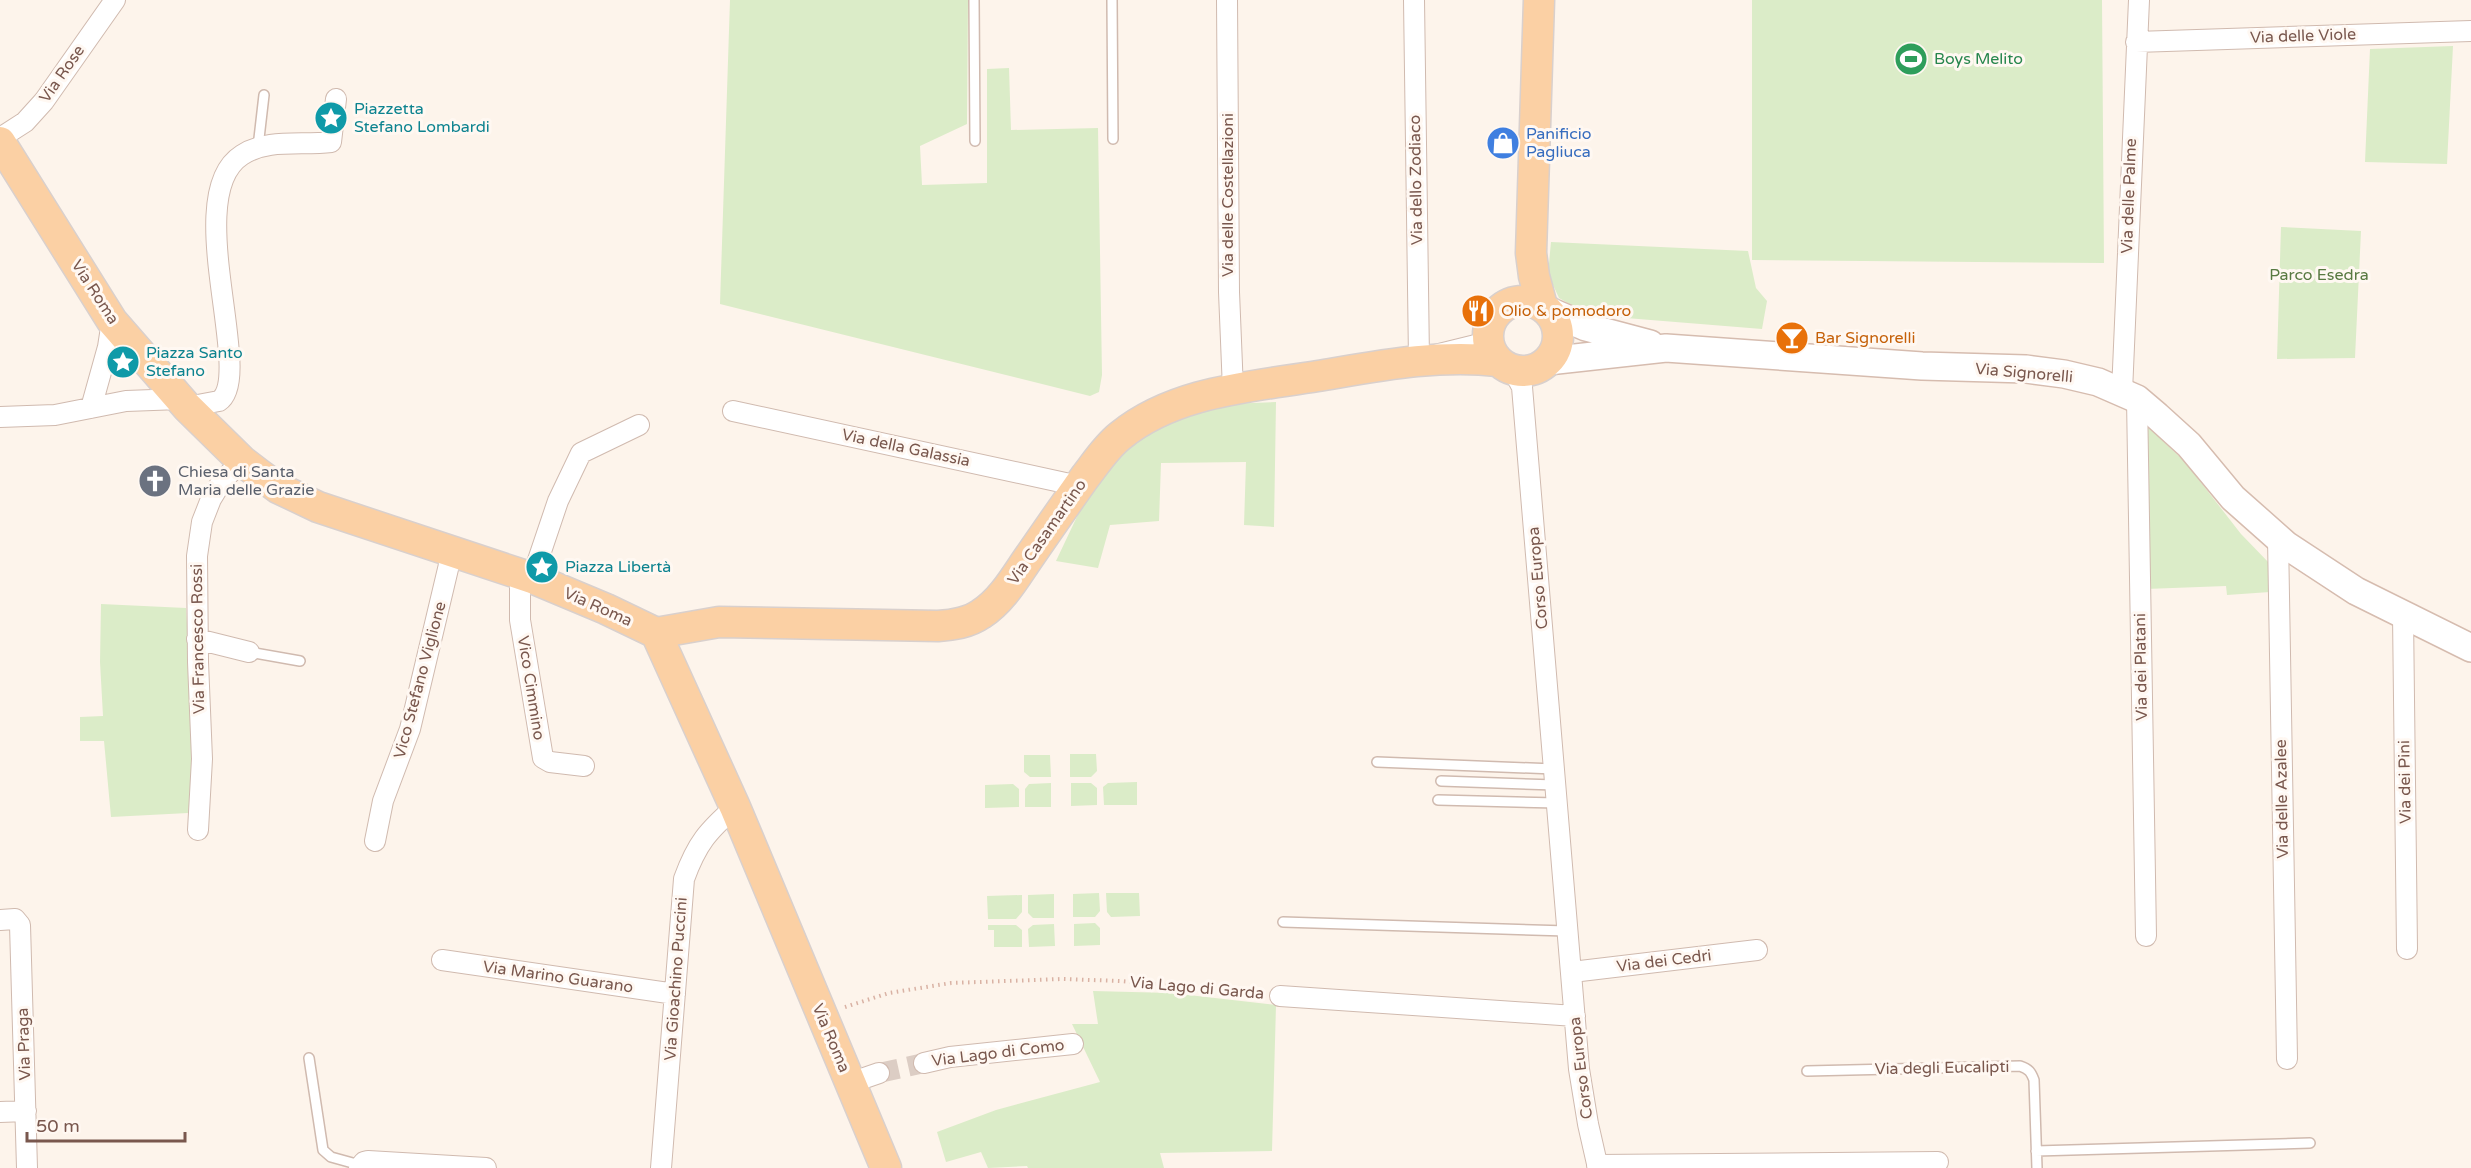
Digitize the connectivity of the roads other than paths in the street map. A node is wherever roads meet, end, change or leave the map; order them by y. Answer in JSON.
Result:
{"nodes":[{"id":1,"x":115,"y":0,"type":"edge"},
{"id":2,"x":974,"y":0,"type":"edge"},
{"id":3,"x":1112,"y":0,"type":"edge"},
{"id":4,"x":1227,"y":0,"type":"edge"},
{"id":5,"x":1414,"y":0,"type":"edge"},
{"id":6,"x":1539,"y":0,"type":"edge"},
{"id":7,"x":2139,"y":0,"type":"edge"},
{"id":8,"x":2471,"y":31,"type":"edge"},
{"id":9,"x":2136,"y":42,"type":"junction"},
{"id":10,"x":264,"y":95,"type":"dead end"},
{"id":11,"x":336,"y":99,"type":"dead end"},
{"id":12,"x":1113,"y":139,"type":"dead end"},
{"id":13,"x":0,"y":140,"type":"edge"},
{"id":14,"x":975,"y":141,"type":"dead end"},
{"id":15,"x":258,"y":147,"type":"junction"},
{"id":16,"x":1535,"y":306,"type":"junction"},
{"id":17,"x":112,"y":321,"type":"junction"},
{"id":18,"x":1666,"y":348,"type":"junction"},
{"id":19,"x":1419,"y":359,"type":"junction"},
{"id":20,"x":1517,"y":365,"type":"junction"},
{"id":21,"x":1233,"y":390,"type":"junction"},
{"id":22,"x":2129,"y":395,"type":"junction"},
{"id":23,"x":183,"y":403,"type":"junction"},
{"id":24,"x":91,"y":408,"type":"junction"},
{"id":25,"x":734,"y":411,"type":"dead end"},
{"id":26,"x":0,"y":417,"type":"edge"},
{"id":27,"x":639,"y":426,"type":"dead end"},
{"id":28,"x":242,"y":461,"type":"junction"},
{"id":29,"x":1079,"y":486,"type":"junction"},
{"id":30,"x":2278,"y":538,"type":"junction"},
{"id":31,"x":452,"y":552,"type":"junction"},
{"id":32,"x":526,"y":577,"type":"junction"},
{"id":33,"x":2403,"y":615,"type":"junction"},
{"id":34,"x":656,"y":633,"type":"junction"},
{"id":35,"x":197,"y":639,"type":"junction"},
{"id":36,"x":2471,"y":648,"type":"edge"},
{"id":37,"x":249,"y":652,"type":"joint"},
{"id":38,"x":300,"y":661,"type":"dead end"},
{"id":39,"x":1377,"y":762,"type":"dead end"},
{"id":40,"x":584,"y":766,"type":"dead end"},
{"id":41,"x":1441,"y":782,"type":"dead end"},
{"id":42,"x":1555,"y":786,"type":"junction"},
{"id":43,"x":1438,"y":800,"type":"dead end"},
{"id":44,"x":735,"y":807,"type":"junction"},
{"id":45,"x":198,"y":830,"type":"dead end"},
{"id":46,"x":375,"y":841,"type":"dead end"},
{"id":47,"x":9,"y":920,"type":"edge"},
{"id":48,"x":1283,"y":922,"type":"dead end"},
{"id":49,"x":1567,"y":931,"type":"junction"},
{"id":50,"x":2146,"y":936,"type":"dead end"},
{"id":51,"x":2407,"y":949,"type":"dead end"},
{"id":52,"x":1757,"y":950,"type":"dead end"},
{"id":53,"x":442,"y":960,"type":"dead end"},
{"id":54,"x":1572,"y":972,"type":"junction"},
{"id":55,"x":675,"y":994,"type":"junction"},
{"id":56,"x":1280,"y":996,"type":"road end"},
{"id":57,"x":1575,"y":1016,"type":"junction"},
{"id":58,"x":1073,"y":1044,"type":"dead end"},
{"id":59,"x":309,"y":1058,"type":"dead end"},
{"id":60,"x":2287,"y":1059,"type":"dead end"},
{"id":61,"x":924,"y":1063,"type":"tunnel mouth"},
{"id":62,"x":1807,"y":1071,"type":"dead end"},
{"id":63,"x":879,"y":1073,"type":"tunnel mouth"},
{"id":64,"x":850,"y":1083,"type":"junction"},
{"id":65,"x":26,"y":1111,"type":"junction"},
{"id":66,"x":0,"y":1112,"type":"edge"},
{"id":67,"x":2310,"y":1143,"type":"dead end"},
{"id":68,"x":2036,"y":1151,"type":"junction"},
{"id":69,"x":1938,"y":1162,"type":"dead end"},
{"id":70,"x":359,"y":1166,"type":"edge"},
{"id":71,"x":1598,"y":1166,"type":"edge"},
{"id":72,"x":27,"y":1168,"type":"edge"},
{"id":73,"x":486,"y":1168,"type":"edge"},
{"id":74,"x":661,"y":1168,"type":"edge"},
{"id":75,"x":886,"y":1168,"type":"edge"},
{"id":76,"x":2037,"y":1168,"type":"edge"}],
"edges":[{"from":1,"to":13,"type":"street","name":"Via Rose"},
{"from":2,"to":14,"type":"lane"},
{"from":3,"to":12,"type":"lane"},
{"from":4,"to":21,"type":"street","name":"Via delle Costellazioni"},
{"from":5,"to":19,"type":"street","name":"Via dello Zodiaco"},
{"from":6,"to":16,"type":"main road"},
{"from":7,"to":9,"type":"street","name":"Via delle Palme"},
{"from":8,"to":9,"type":"street","name":"Via delle Viole"},
{"from":9,"to":22,"type":"street","name":"Via delle Palme"},
{"from":10,"to":15,"type":"lane"},
{"from":11,"to":15,"type":"street"},
{"from":13,"to":17,"type":"main road","name":"Via Roma"},
{"from":15,"to":23,"type":"street"},
{"from":16,"to":18,"type":"street","name":"Via Signorelli"},
{"from":16,"to":20,"type":"main road"},
{"from":16,"to":20,"type":"main road"},
{"from":17,"to":23,"type":"main road","name":"Via Roma"},
{"from":17,"to":24,"type":"street"},
{"from":18,"to":20,"type":"street","name":"Via Signorelli"},
{"from":18,"to":22,"type":"street","name":"Via Signorelli"},
{"from":19,"to":20,"type":"main road","name":"Via Casamartino"},
{"from":19,"to":21,"type":"main road","name":"Via Casamartino"},
{"from":20,"to":42,"type":"street","name":"Corso Europa"},
{"from":21,"to":29,"type":"main road","name":"Via Casamartino"},
{"from":22,"to":30,"type":"street","name":"Via Signorelli"},
{"from":22,"to":50,"type":"street","name":"Via dei Platani"},
{"from":23,"to":24,"type":"street"},
{"from":23,"to":28,"type":"main road","name":"Via Roma"},
{"from":24,"to":26,"type":"street"},
{"from":25,"to":29,"type":"street","name":"Via della Galassia"},
{"from":27,"to":32,"type":"street"},
{"from":28,"to":31,"type":"main road","name":"Via Roma"},
{"from":28,"to":35,"type":"street","name":"Via Francesco Rossi"},
{"from":29,"to":34,"type":"main road","name":"Via Casamartino"},
{"from":30,"to":33,"type":"street","name":"Via Signorelli"},
{"from":30,"to":60,"type":"street","name":"Via delle Azalee"},
{"from":31,"to":32,"type":"main road","name":"Via Roma"},
{"from":31,"to":46,"type":"street","name":"Vico Stefano Viglione"},
{"from":32,"to":34,"type":"main road","name":"Via Roma"},
{"from":32,"to":40,"type":"street","name":"Vico Cimmino"},
{"from":33,"to":36,"type":"street","name":"Via Signorelli"},
{"from":33,"to":51,"type":"street","name":"Via dei Pini"},
{"from":34,"to":44,"type":"main road","name":"Via Roma"},
{"from":35,"to":37,"type":"street"},
{"from":35,"to":45,"type":"street","name":"Via Francesco Rossi"},
{"from":37,"to":38,"type":"lane"},
{"from":39,"to":42,"type":"lane"},
{"from":41,"to":42,"type":"lane"},
{"from":42,"to":43,"type":"lane"},
{"from":42,"to":49,"type":"street","name":"Corso Europa"},
{"from":44,"to":55,"type":"street","name":"Via Gioachino Puccini"},
{"from":44,"to":64,"type":"main road","name":"Via Roma"},
{"from":47,"to":65,"type":"street","name":"Via Praga"},
{"from":48,"to":49,"type":"lane"},
{"from":49,"to":54,"type":"street","name":"Corso Europa"},
{"from":52,"to":54,"type":"street","name":"Via dei Cedri"},
{"from":53,"to":55,"type":"street","name":"Via Marino Guarano"},
{"from":54,"to":57,"type":"street","name":"Corso Europa"},
{"from":55,"to":74,"type":"street","name":"Via Gioachino Puccini"},
{"from":56,"to":57,"type":"street","name":"Via Lago di Garda"},
{"from":57,"to":71,"type":"street","name":"Corso Europa"},
{"from":58,"to":61,"type":"street","name":"Via Lago di Como"},
{"from":59,"to":70,"type":"lane"},
{"from":62,"to":68,"type":"lane","name":"Via degli Eucalipti"},
{"from":63,"to":64,"type":"street"},
{"from":64,"to":75,"type":"main road","name":"Via Roma"},
{"from":65,"to":66,"type":"street"},
{"from":65,"to":72,"type":"street","name":"Via Praga"},
{"from":67,"to":68,"type":"lane"},
{"from":68,"to":76,"type":"lane","name":"Via degli Eucalipti"},
{"from":69,"to":71,"type":"street"},
{"from":70,"to":73,"type":"street"}]}
